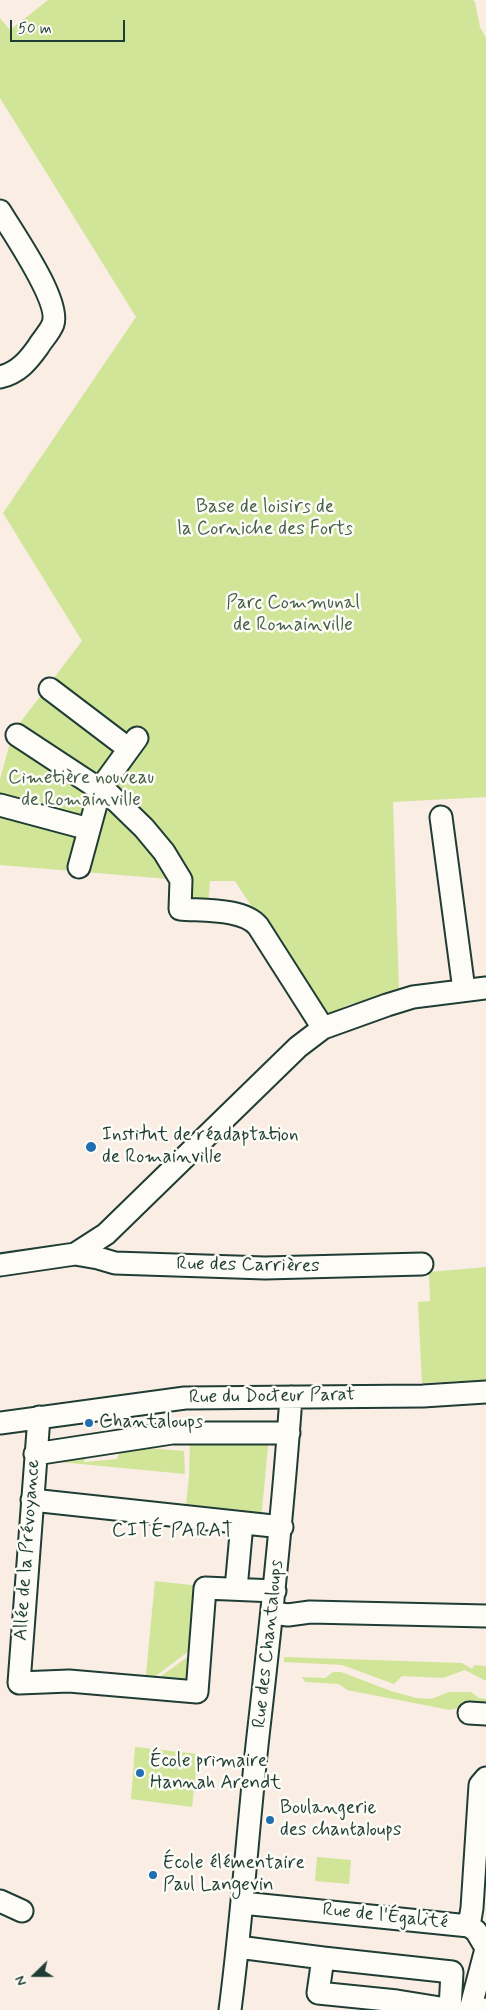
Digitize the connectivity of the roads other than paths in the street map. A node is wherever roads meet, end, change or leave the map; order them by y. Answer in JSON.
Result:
{"nodes":[{"id":1,"x":0,"y":211,"type":"edge"},
{"id":2,"x":0,"y":378,"type":"edge"},
{"id":3,"x":50,"y":689,"type":"dead end"},
{"id":4,"x":17,"y":735,"type":"dead end"},
{"id":5,"x":101,"y":789,"type":"junction"},
{"id":6,"x":0,"y":805,"type":"edge"},
{"id":7,"x":441,"y":818,"type":"dead end"},
{"id":8,"x":89,"y":829,"type":"junction"},
{"id":9,"x":79,"y":867,"type":"dead end"},
{"id":10,"x":486,"y":988,"type":"edge"},
{"id":11,"x":464,"y":990,"type":"junction"},
{"id":12,"x":323,"y":1028,"type":"junction"},
{"id":13,"x":75,"y":1254,"type":"junction"},
{"id":14,"x":422,"y":1264,"type":"dead end"},
{"id":15,"x":0,"y":1265,"type":"edge"},
{"id":16,"x":486,"y":1392,"type":"edge"},
{"id":17,"x":291,"y":1397,"type":"junction"},
{"id":18,"x":39,"y":1416,"type":"junction"},
{"id":19,"x":0,"y":1423,"type":"edge"},
{"id":20,"x":289,"y":1433,"type":"junction"},
{"id":21,"x":35,"y":1454,"type":"junction"},
{"id":22,"x":32,"y":1500,"type":"junction"},
{"id":23,"x":242,"y":1522,"type":"junction"},
{"id":24,"x":282,"y":1527,"type":"junction"},
{"id":25,"x":236,"y":1589,"type":"junction"},
{"id":26,"x":275,"y":1592,"type":"junction"},
{"id":27,"x":273,"y":1613,"type":"junction"},
{"id":28,"x":486,"y":1616,"type":"edge"},
{"id":29,"x":486,"y":1778,"type":"edge"},
{"id":30,"x":0,"y":1901,"type":"edge"},
{"id":31,"x":242,"y":1903,"type":"junction"},
{"id":32,"x":22,"y":1911,"type":"dead end"},
{"id":33,"x":469,"y":1926,"type":"junction"},
{"id":34,"x":238,"y":1947,"type":"junction"},
{"id":35,"x":486,"y":1949,"type":"edge"},
{"id":36,"x":322,"y":1958,"type":"junction"},
{"id":37,"x":230,"y":2010,"type":"edge"},
{"id":38,"x":458,"y":2010,"type":"edge"}],
"edges":[{"from":1,"to":2,"type":"street"},
{"from":3,"to":5,"type":"street"},
{"from":4,"to":5,"type":"street"},
{"from":5,"to":8,"type":"street"},
{"from":5,"to":12,"type":"street"},
{"from":6,"to":8,"type":"street"},
{"from":7,"to":11,"type":"street"},
{"from":8,"to":9,"type":"street"},
{"from":10,"to":11,"type":"street"},
{"from":11,"to":12,"type":"street"},
{"from":12,"to":13,"type":"street"},
{"from":13,"to":14,"type":"street","name":"Rue des Carrières"},
{"from":13,"to":15,"type":"street"},
{"from":16,"to":17,"type":"street","name":"Rue du Docteur Parat"},
{"from":17,"to":18,"type":"street","name":"Rue du Docteur Parat"},
{"from":17,"to":20,"type":"street","name":"Rue des Chantaloups"},
{"from":18,"to":19,"type":"street","name":"Rue du Docteur Parat"},
{"from":18,"to":21,"type":"street","name":"Allée de la Prévoyance"},
{"from":20,"to":21,"type":"street"},
{"from":20,"to":24,"type":"street","name":"Rue des Chantaloups"},
{"from":21,"to":22,"type":"street","name":"Allée de la Prévoyance"},
{"from":22,"to":23,"type":"street"},
{"from":22,"to":25,"type":"street","name":"Allée de la Prévoyance"},
{"from":23,"to":24,"type":"street"},
{"from":23,"to":25,"type":"street"},
{"from":24,"to":26,"type":"street","name":"Rue des Chantaloups"},
{"from":25,"to":26,"type":"street"},
{"from":26,"to":27,"type":"street","name":"Rue des Chantaloups"},
{"from":27,"to":28,"type":"street"},
{"from":27,"to":31,"type":"street","name":"Rue des Chantaloups"},
{"from":29,"to":33,"type":"street"},
{"from":30,"to":32,"type":"street"},
{"from":31,"to":33,"type":"street","name":"Rue de l'Égalité"},
{"from":31,"to":34,"type":"street","name":"Rue des Chantaloups"},
{"from":33,"to":35,"type":"street","name":"Rue de l'Égalité"},
{"from":34,"to":36,"type":"street"},
{"from":34,"to":37,"type":"street","name":"Rue des Chantaloups"},
{"from":35,"to":38,"type":"street"},
{"from":36,"to":38,"type":"street"},
{"from":36,"to":38,"type":"street"}]}
